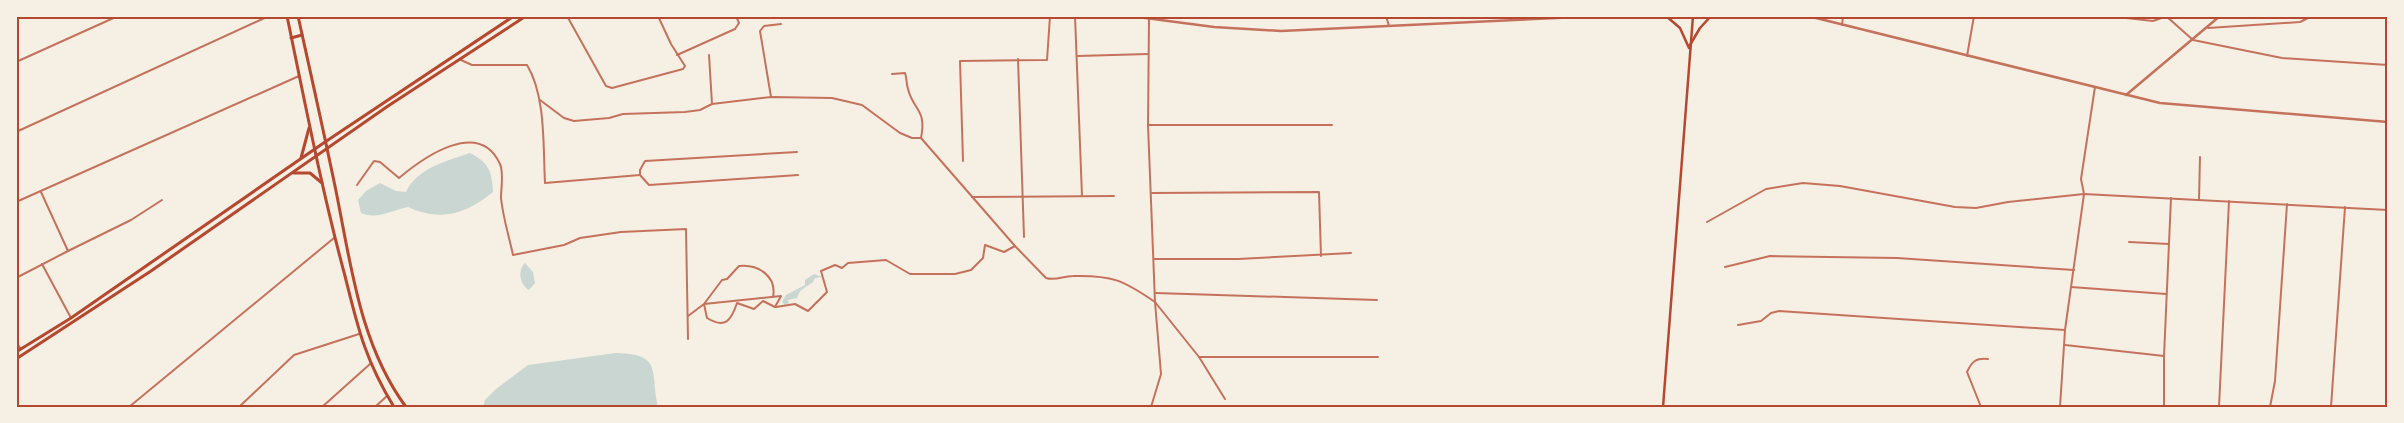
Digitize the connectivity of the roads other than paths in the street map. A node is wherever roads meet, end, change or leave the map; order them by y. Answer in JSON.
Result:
{"nodes":[{"id":1,"x":118,"y":16,"type":"edge"},
{"id":2,"x":269,"y":16,"type":"edge"},
{"id":3,"x":287,"y":16,"type":"edge"},
{"id":4,"x":298,"y":16,"type":"edge"},
{"id":5,"x":514,"y":16,"type":"edge"},
{"id":6,"x":526,"y":16,"type":"edge"},
{"id":7,"x":567,"y":16,"type":"edge"},
{"id":8,"x":658,"y":16,"type":"edge"},
{"id":9,"x":736,"y":16,"type":"edge"},
{"id":10,"x":1050,"y":16,"type":"edge"},
{"id":11,"x":1075,"y":16,"type":"edge"},
{"id":12,"x":1130,"y":16,"type":"edge"},
{"id":13,"x":1386,"y":16,"type":"edge"},
{"id":14,"x":1600,"y":16,"type":"edge"},
{"id":15,"x":1666,"y":16,"type":"edge"},
{"id":16,"x":1693,"y":16,"type":"edge"},
{"id":17,"x":1711,"y":16,"type":"edge"},
{"id":18,"x":1808,"y":16,"type":"edge"},
{"id":19,"x":1843,"y":16,"type":"edge"},
{"id":20,"x":1974,"y":16,"type":"edge"},
{"id":21,"x":2108,"y":16,"type":"edge"},
{"id":22,"x":2166,"y":16,"type":"edge"},
{"id":23,"x":2220,"y":16,"type":"edge"},
{"id":24,"x":2312,"y":16,"type":"edge"},
{"id":25,"x":1149,"y":19,"type":"junction"},
{"id":26,"x":781,"y":24,"type":"dead end"},
{"id":27,"x":1842,"y":25,"type":"junction"},
{"id":28,"x":1389,"y":26,"type":"junction"},
{"id":29,"x":2208,"y":28,"type":"junction"},
{"id":30,"x":302,"y":35,"type":"junction"},
{"id":31,"x":291,"y":38,"type":"junction"},
{"id":32,"x":2193,"y":40,"type":"junction"},
{"id":33,"x":1690,"y":48,"type":"junction"},
{"id":34,"x":1148,"y":54,"type":"junction"},
{"id":35,"x":677,"y":55,"type":"junction"},
{"id":36,"x":709,"y":55,"type":"dead end"},
{"id":37,"x":1078,"y":56,"type":"junction"},
{"id":38,"x":1967,"y":56,"type":"junction"},
{"id":39,"x":459,"y":59,"type":"junction"},
{"id":40,"x":1018,"y":59,"type":"junction"},
{"id":41,"x":16,"y":62,"type":"edge"},
{"id":42,"x":2388,"y":65,"type":"edge"},
{"id":43,"x":892,"y":74,"type":"dead end"},
{"id":44,"x":299,"y":76,"type":"junction"},
{"id":45,"x":2095,"y":87,"type":"junction"},
{"id":46,"x":2126,"y":95,"type":"junction"},
{"id":47,"x":771,"y":97,"type":"junction"},
{"id":48,"x":540,"y":100,"type":"junction"},
{"id":49,"x":712,"y":104,"type":"junction"},
{"id":50,"x":2388,"y":122,"type":"edge"},
{"id":51,"x":310,"y":125,"type":"junction"},
{"id":52,"x":1148,"y":125,"type":"junction"},
{"id":53,"x":1332,"y":125,"type":"dead end"},
{"id":54,"x":16,"y":132,"type":"edge"},
{"id":55,"x":921,"y":138,"type":"junction"},
{"id":56,"x":325,"y":142,"type":"junction"},
{"id":57,"x":315,"y":149,"type":"junction"},
{"id":58,"x":327,"y":149,"type":"junction"},
{"id":59,"x":797,"y":152,"type":"dead end"},
{"id":60,"x":317,"y":156,"type":"junction"},
{"id":61,"x":2200,"y":157,"type":"dead end"},
{"id":62,"x":301,"y":159,"type":"junction"},
{"id":63,"x":963,"y":161,"type":"dead end"},
{"id":64,"x":294,"y":172,"type":"junction"},
{"id":65,"x":640,"y":175,"type":"junction"},
{"id":66,"x":798,"y":175,"type":"dead end"},
{"id":67,"x":323,"y":184,"type":"junction"},
{"id":68,"x":357,"y":185,"type":"dead end"},
{"id":69,"x":41,"y":191,"type":"junction"},
{"id":70,"x":1152,"y":193,"type":"junction"},
{"id":71,"x":2084,"y":194,"type":"junction"},
{"id":72,"x":1022,"y":196,"type":"junction"},
{"id":73,"x":1082,"y":196,"type":"junction"},
{"id":74,"x":1114,"y":196,"type":"dead end"},
{"id":75,"x":972,"y":197,"type":"junction"},
{"id":76,"x":2171,"y":198,"type":"junction"},
{"id":77,"x":162,"y":200,"type":"dead end"},
{"id":78,"x":2199,"y":200,"type":"junction"},
{"id":79,"x":2229,"y":201,"type":"junction"},
{"id":80,"x":16,"y":202,"type":"edge"},
{"id":81,"x":2287,"y":204,"type":"junction"},
{"id":82,"x":2345,"y":207,"type":"junction"},
{"id":83,"x":2388,"y":210,"type":"edge"},
{"id":84,"x":1707,"y":222,"type":"dead end"},
{"id":85,"x":1024,"y":237,"type":"dead end"},
{"id":86,"x":334,"y":238,"type":"junction"},
{"id":87,"x":2129,"y":242,"type":"dead end"},
{"id":88,"x":2169,"y":244,"type":"junction"},
{"id":89,"x":1015,"y":246,"type":"junction"},
{"id":90,"x":68,"y":251,"type":"junction"},
{"id":91,"x":1351,"y":254,"type":"dead end"},
{"id":92,"x":1321,"y":256,"type":"junction"},
{"id":93,"x":1154,"y":259,"type":"junction"},
{"id":94,"x":42,"y":264,"type":"junction"},
{"id":95,"x":1725,"y":267,"type":"dead end"},
{"id":96,"x":2074,"y":270,"type":"junction"},
{"id":97,"x":16,"y":278,"type":"edge"},
{"id":98,"x":2071,"y":287,"type":"junction"},
{"id":99,"x":1156,"y":293,"type":"junction"},
{"id":100,"x":2167,"y":294,"type":"junction"},
{"id":101,"x":773,"y":297,"type":"junction"},
{"id":102,"x":1377,"y":300,"type":"dead end"},
{"id":103,"x":1155,"y":302,"type":"junction"},
{"id":104,"x":704,"y":304,"type":"junction"},
{"id":105,"x":775,"y":307,"type":"junction"},
{"id":106,"x":688,"y":316,"type":"junction"},
{"id":107,"x":71,"y":318,"type":"junction"},
{"id":108,"x":1738,"y":325,"type":"dead end"},
{"id":109,"x":2065,"y":330,"type":"junction"},
{"id":110,"x":359,"y":334,"type":"junction"},
{"id":111,"x":688,"y":338,"type":"dead end"},
{"id":112,"x":16,"y":342,"type":"edge"},
{"id":113,"x":2065,"y":345,"type":"junction"},
{"id":114,"x":21,"y":349,"type":"junction"},
{"id":115,"x":16,"y":352,"type":"edge"},
{"id":116,"x":2164,"y":356,"type":"junction"},
{"id":117,"x":1378,"y":357,"type":"dead end"},
{"id":118,"x":1198,"y":358,"type":"junction"},
{"id":119,"x":16,"y":359,"type":"edge"},
{"id":120,"x":1988,"y":359,"type":"dead end"},
{"id":121,"x":370,"y":364,"type":"junction"},
{"id":122,"x":387,"y":396,"type":"junction"},
{"id":123,"x":1225,"y":399,"type":"dead end"},
{"id":124,"x":2388,"y":403,"type":"edge"},
{"id":125,"x":128,"y":407,"type":"edge"},
{"id":126,"x":239,"y":407,"type":"edge"},
{"id":127,"x":322,"y":407,"type":"edge"},
{"id":128,"x":375,"y":407,"type":"edge"},
{"id":129,"x":394,"y":407,"type":"edge"},
{"id":130,"x":406,"y":407,"type":"edge"},
{"id":131,"x":1151,"y":407,"type":"edge"},
{"id":132,"x":1663,"y":407,"type":"edge"},
{"id":133,"x":1981,"y":407,"type":"edge"},
{"id":134,"x":2060,"y":407,"type":"edge"},
{"id":135,"x":2164,"y":407,"type":"edge"},
{"id":136,"x":2219,"y":407,"type":"edge"},
{"id":137,"x":2270,"y":407,"type":"edge"},
{"id":138,"x":2331,"y":407,"type":"edge"},
{"id":139,"x":2387,"y":407,"type":"edge"}],
"edges":[{"from":1,"to":41,"type":"street"},
{"from":2,"to":54,"type":"street"},
{"from":3,"to":31,"type":"main road"},
{"from":4,"to":30,"type":"main road"},
{"from":5,"to":56,"type":"main road"},
{"from":6,"to":39,"type":"main road"},
{"from":7,"to":35,"type":"street"},
{"from":8,"to":35,"type":"street"},
{"from":9,"to":35,"type":"street"},
{"from":10,"to":40,"type":"street"},
{"from":11,"to":37,"type":"street"},
{"from":12,"to":25,"type":"street"},
{"from":13,"to":28,"type":"street"},
{"from":14,"to":28,"type":"street"},
{"from":15,"to":33,"type":"main road"},
{"from":16,"to":33,"type":"main road"},
{"from":17,"to":33,"type":"main road"},
{"from":18,"to":27,"type":"street"},
{"from":19,"to":27,"type":"street"},
{"from":20,"to":38,"type":"street"},
{"from":21,"to":22,"type":"street"},
{"from":22,"to":32,"type":"street"},
{"from":23,"to":29,"type":"street"},
{"from":24,"to":29,"type":"street"},
{"from":25,"to":28,"type":"street"},
{"from":25,"to":34,"type":"street"},
{"from":26,"to":47,"type":"street"},
{"from":27,"to":38,"type":"street"},
{"from":29,"to":32,"type":"street"},
{"from":30,"to":31,"type":"main road"},
{"from":30,"to":56,"type":"main road"},
{"from":31,"to":44,"type":"main road"},
{"from":32,"to":42,"type":"street"},
{"from":32,"to":46,"type":"street"},
{"from":33,"to":132,"type":"main road"},
{"from":34,"to":37,"type":"street"},
{"from":34,"to":52,"type":"street"},
{"from":36,"to":49,"type":"street"},
{"from":37,"to":73,"type":"street"},
{"from":38,"to":45,"type":"street"},
{"from":39,"to":48,"type":"street"},
{"from":39,"to":58,"type":"main road"},
{"from":40,"to":63,"type":"street"},
{"from":40,"to":72,"type":"street"},
{"from":43,"to":55,"type":"street"},
{"from":44,"to":51,"type":"main road"},
{"from":44,"to":69,"type":"street"},
{"from":45,"to":46,"type":"street"},
{"from":45,"to":71,"type":"street"},
{"from":46,"to":50,"type":"street"},
{"from":47,"to":49,"type":"street"},
{"from":47,"to":55,"type":"street"},
{"from":48,"to":49,"type":"street"},
{"from":48,"to":65,"type":"street"},
{"from":51,"to":57,"type":"main road"},
{"from":51,"to":62,"type":"main road"},
{"from":52,"to":53,"type":"street"},
{"from":52,"to":70,"type":"street"},
{"from":55,"to":75,"type":"street"},
{"from":56,"to":57,"type":"main road"},
{"from":56,"to":58,"type":"main road"},
{"from":57,"to":60,"type":"main road"},
{"from":57,"to":62,"type":"main road"},
{"from":58,"to":60,"type":"main road"},
{"from":58,"to":130,"type":"main road"},
{"from":59,"to":65,"type":"street"},
{"from":60,"to":64,"type":"main road"},
{"from":60,"to":67,"type":"main road"},
{"from":61,"to":78,"type":"street"},
{"from":62,"to":107,"type":"main road"},
{"from":64,"to":67,"type":"main road"},
{"from":64,"to":119,"type":"main road"},
{"from":65,"to":66,"type":"street"},
{"from":67,"to":86,"type":"main road"},
{"from":68,"to":106,"type":"street"},
{"from":69,"to":80,"type":"street"},
{"from":69,"to":90,"type":"street"},
{"from":70,"to":92,"type":"street"},
{"from":70,"to":93,"type":"street"},
{"from":71,"to":76,"type":"street"},
{"from":71,"to":84,"type":"street"},
{"from":71,"to":96,"type":"street"},
{"from":72,"to":73,"type":"street"},
{"from":72,"to":75,"type":"street"},
{"from":72,"to":85,"type":"street"},
{"from":73,"to":74,"type":"street"},
{"from":75,"to":89,"type":"street"},
{"from":76,"to":78,"type":"street"},
{"from":76,"to":88,"type":"street"},
{"from":77,"to":90,"type":"street"},
{"from":78,"to":79,"type":"street"},
{"from":79,"to":81,"type":"street"},
{"from":79,"to":136,"type":"street"},
{"from":81,"to":82,"type":"street"},
{"from":81,"to":137,"type":"street"},
{"from":82,"to":83,"type":"street"},
{"from":82,"to":138,"type":"street"},
{"from":86,"to":110,"type":"main road"},
{"from":86,"to":125,"type":"street"},
{"from":87,"to":88,"type":"street"},
{"from":88,"to":100,"type":"street"},
{"from":89,"to":103,"type":"street"},
{"from":89,"to":105,"type":"street"},
{"from":90,"to":94,"type":"street"},
{"from":91,"to":92,"type":"street"},
{"from":92,"to":93,"type":"street"},
{"from":93,"to":99,"type":"street"},
{"from":94,"to":97,"type":"street"},
{"from":94,"to":107,"type":"street"},
{"from":95,"to":96,"type":"street"},
{"from":96,"to":98,"type":"street"},
{"from":98,"to":100,"type":"street"},
{"from":98,"to":109,"type":"street"},
{"from":99,"to":102,"type":"street"},
{"from":99,"to":103,"type":"street"},
{"from":100,"to":116,"type":"street"},
{"from":101,"to":104,"type":"street"},
{"from":101,"to":104,"type":"street"},
{"from":101,"to":105,"type":"street"},
{"from":103,"to":118,"type":"street"},
{"from":103,"to":131,"type":"street"},
{"from":104,"to":105,"type":"street"},
{"from":104,"to":106,"type":"street"},
{"from":106,"to":111,"type":"street"},
{"from":107,"to":114,"type":"main road"},
{"from":108,"to":109,"type":"street"},
{"from":109,"to":113,"type":"street"},
{"from":110,"to":121,"type":"main road"},
{"from":110,"to":126,"type":"street"},
{"from":112,"to":114,"type":"street"},
{"from":113,"to":116,"type":"street"},
{"from":113,"to":134,"type":"street"},
{"from":114,"to":115,"type":"main road"},
{"from":116,"to":135,"type":"street"},
{"from":117,"to":118,"type":"street"},
{"from":118,"to":123,"type":"street"},
{"from":120,"to":133,"type":"street"},
{"from":121,"to":122,"type":"main road"},
{"from":121,"to":127,"type":"street"},
{"from":122,"to":128,"type":"street"},
{"from":122,"to":129,"type":"main road"},
{"from":124,"to":139,"type":"street"}]}
